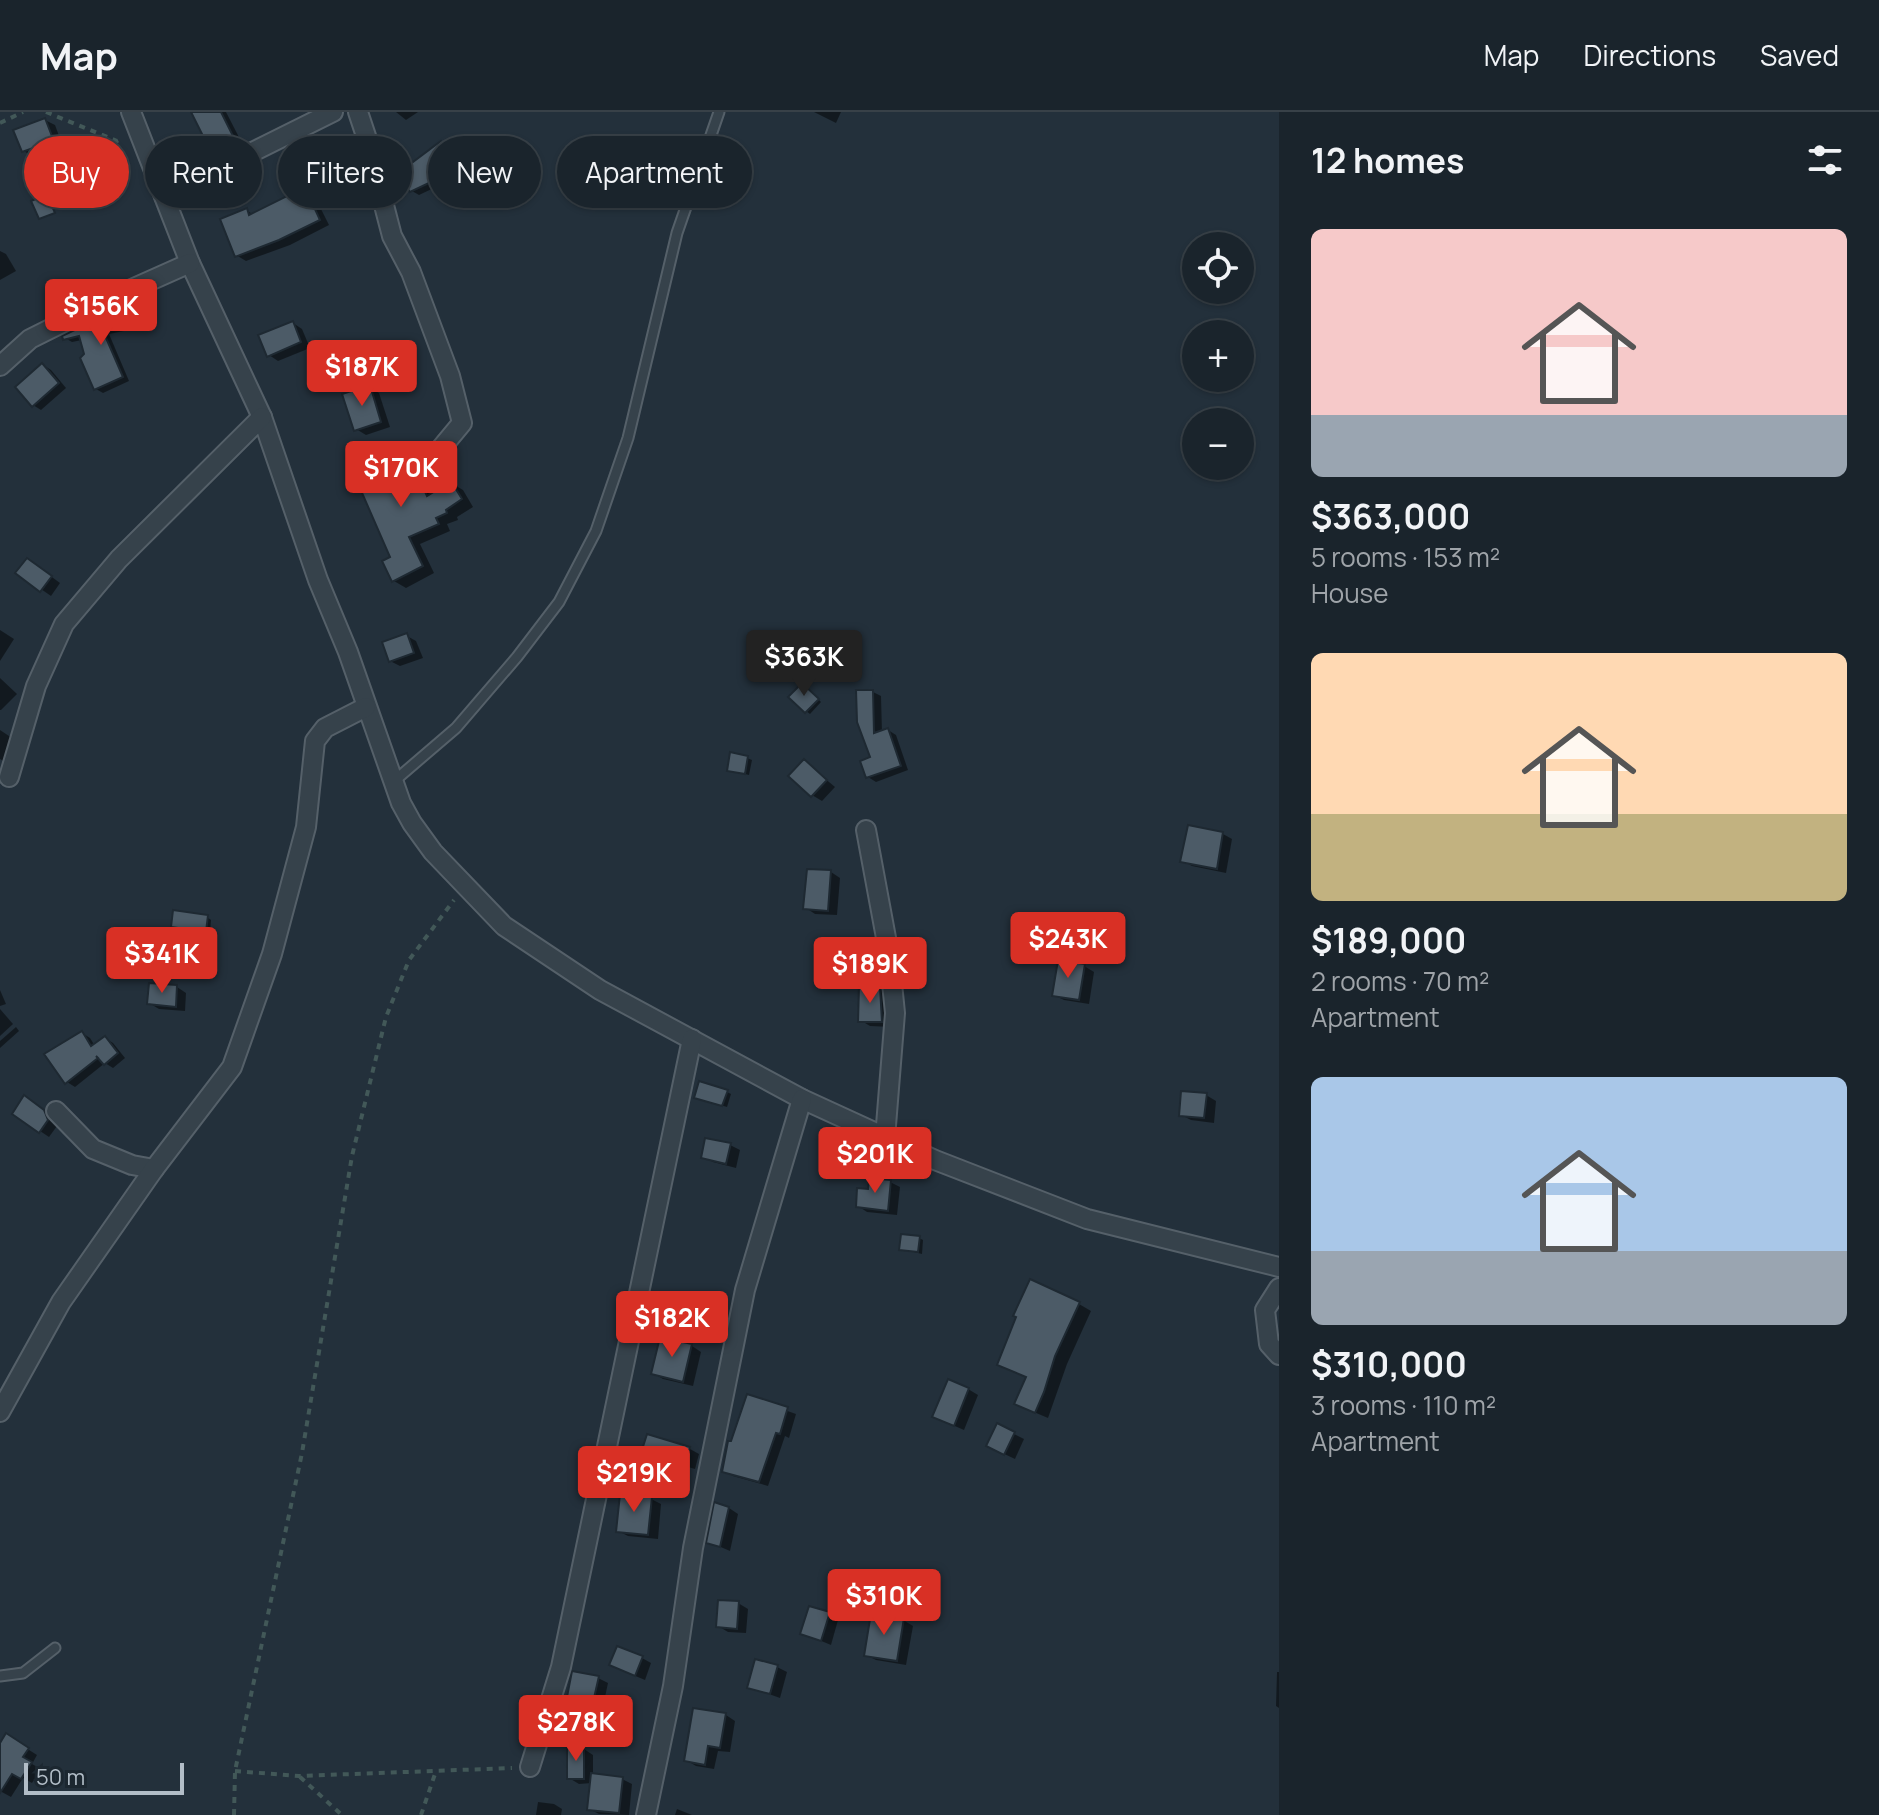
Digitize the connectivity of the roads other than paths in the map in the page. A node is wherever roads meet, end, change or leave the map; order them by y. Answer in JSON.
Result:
{"nodes":[{"id":1,"x":131,"y":112,"type":"edge"},
{"id":2,"x":333,"y":112,"type":"edge"},
{"id":3,"x":358,"y":112,"type":"edge"},
{"id":4,"x":719,"y":112,"type":"edge"},
{"id":5,"x":262,"y":147,"type":"edge"},
{"id":6,"x":145,"y":150,"type":"edge"},
{"id":7,"x":169,"y":208,"type":"edge"},
{"id":8,"x":190,"y":263,"type":"junction"},
{"id":9,"x":0,"y":366,"type":"edge"},
{"id":10,"x":262,"y":417,"type":"junction"},
{"id":11,"x":428,"y":464,"type":"dead end"},
{"id":12,"x":366,"y":707,"type":"junction"},
{"id":13,"x":9,"y":777,"type":"dead end"},
{"id":14,"x":393,"y":782,"type":"junction"},
{"id":15,"x":866,"y":830,"type":"dead end"},
{"id":16,"x":692,"y":1039,"type":"junction"},
{"id":17,"x":802,"y":1099,"type":"junction"},
{"id":18,"x":56,"y":1111,"type":"dead end"},
{"id":19,"x":885,"y":1138,"type":"junction"},
{"id":20,"x":154,"y":1169,"type":"junction"},
{"id":21,"x":1279,"y":1267,"type":"edge"},
{"id":22,"x":1279,"y":1288,"type":"edge"},
{"id":23,"x":1279,"y":1355,"type":"edge"},
{"id":24,"x":0,"y":1412,"type":"edge"},
{"id":25,"x":55,"y":1648,"type":"dead end"},
{"id":26,"x":0,"y":1676,"type":"edge"},
{"id":27,"x":530,"y":1767,"type":"road end"},
{"id":28,"x":646,"y":1815,"type":"edge"}],
"edges":[{"from":1,"to":6,"type":"street"},
{"from":2,"to":5,"type":"street"},
{"from":3,"to":11,"type":"street"},
{"from":4,"to":14,"type":"lane"},
{"from":7,"to":8,"type":"street"},
{"from":8,"to":9,"type":"street"},
{"from":8,"to":10,"type":"street"},
{"from":10,"to":12,"type":"street"},
{"from":10,"to":13,"type":"street"},
{"from":12,"to":14,"type":"street"},
{"from":12,"to":20,"type":"street"},
{"from":14,"to":16,"type":"street"},
{"from":15,"to":19,"type":"street"},
{"from":16,"to":17,"type":"street"},
{"from":16,"to":27,"type":"street"},
{"from":17,"to":19,"type":"street"},
{"from":17,"to":28,"type":"street"},
{"from":18,"to":20,"type":"street"},
{"from":19,"to":21,"type":"street"},
{"from":20,"to":24,"type":"street"},
{"from":22,"to":23,"type":"street"},
{"from":25,"to":26,"type":"lane"}]}
